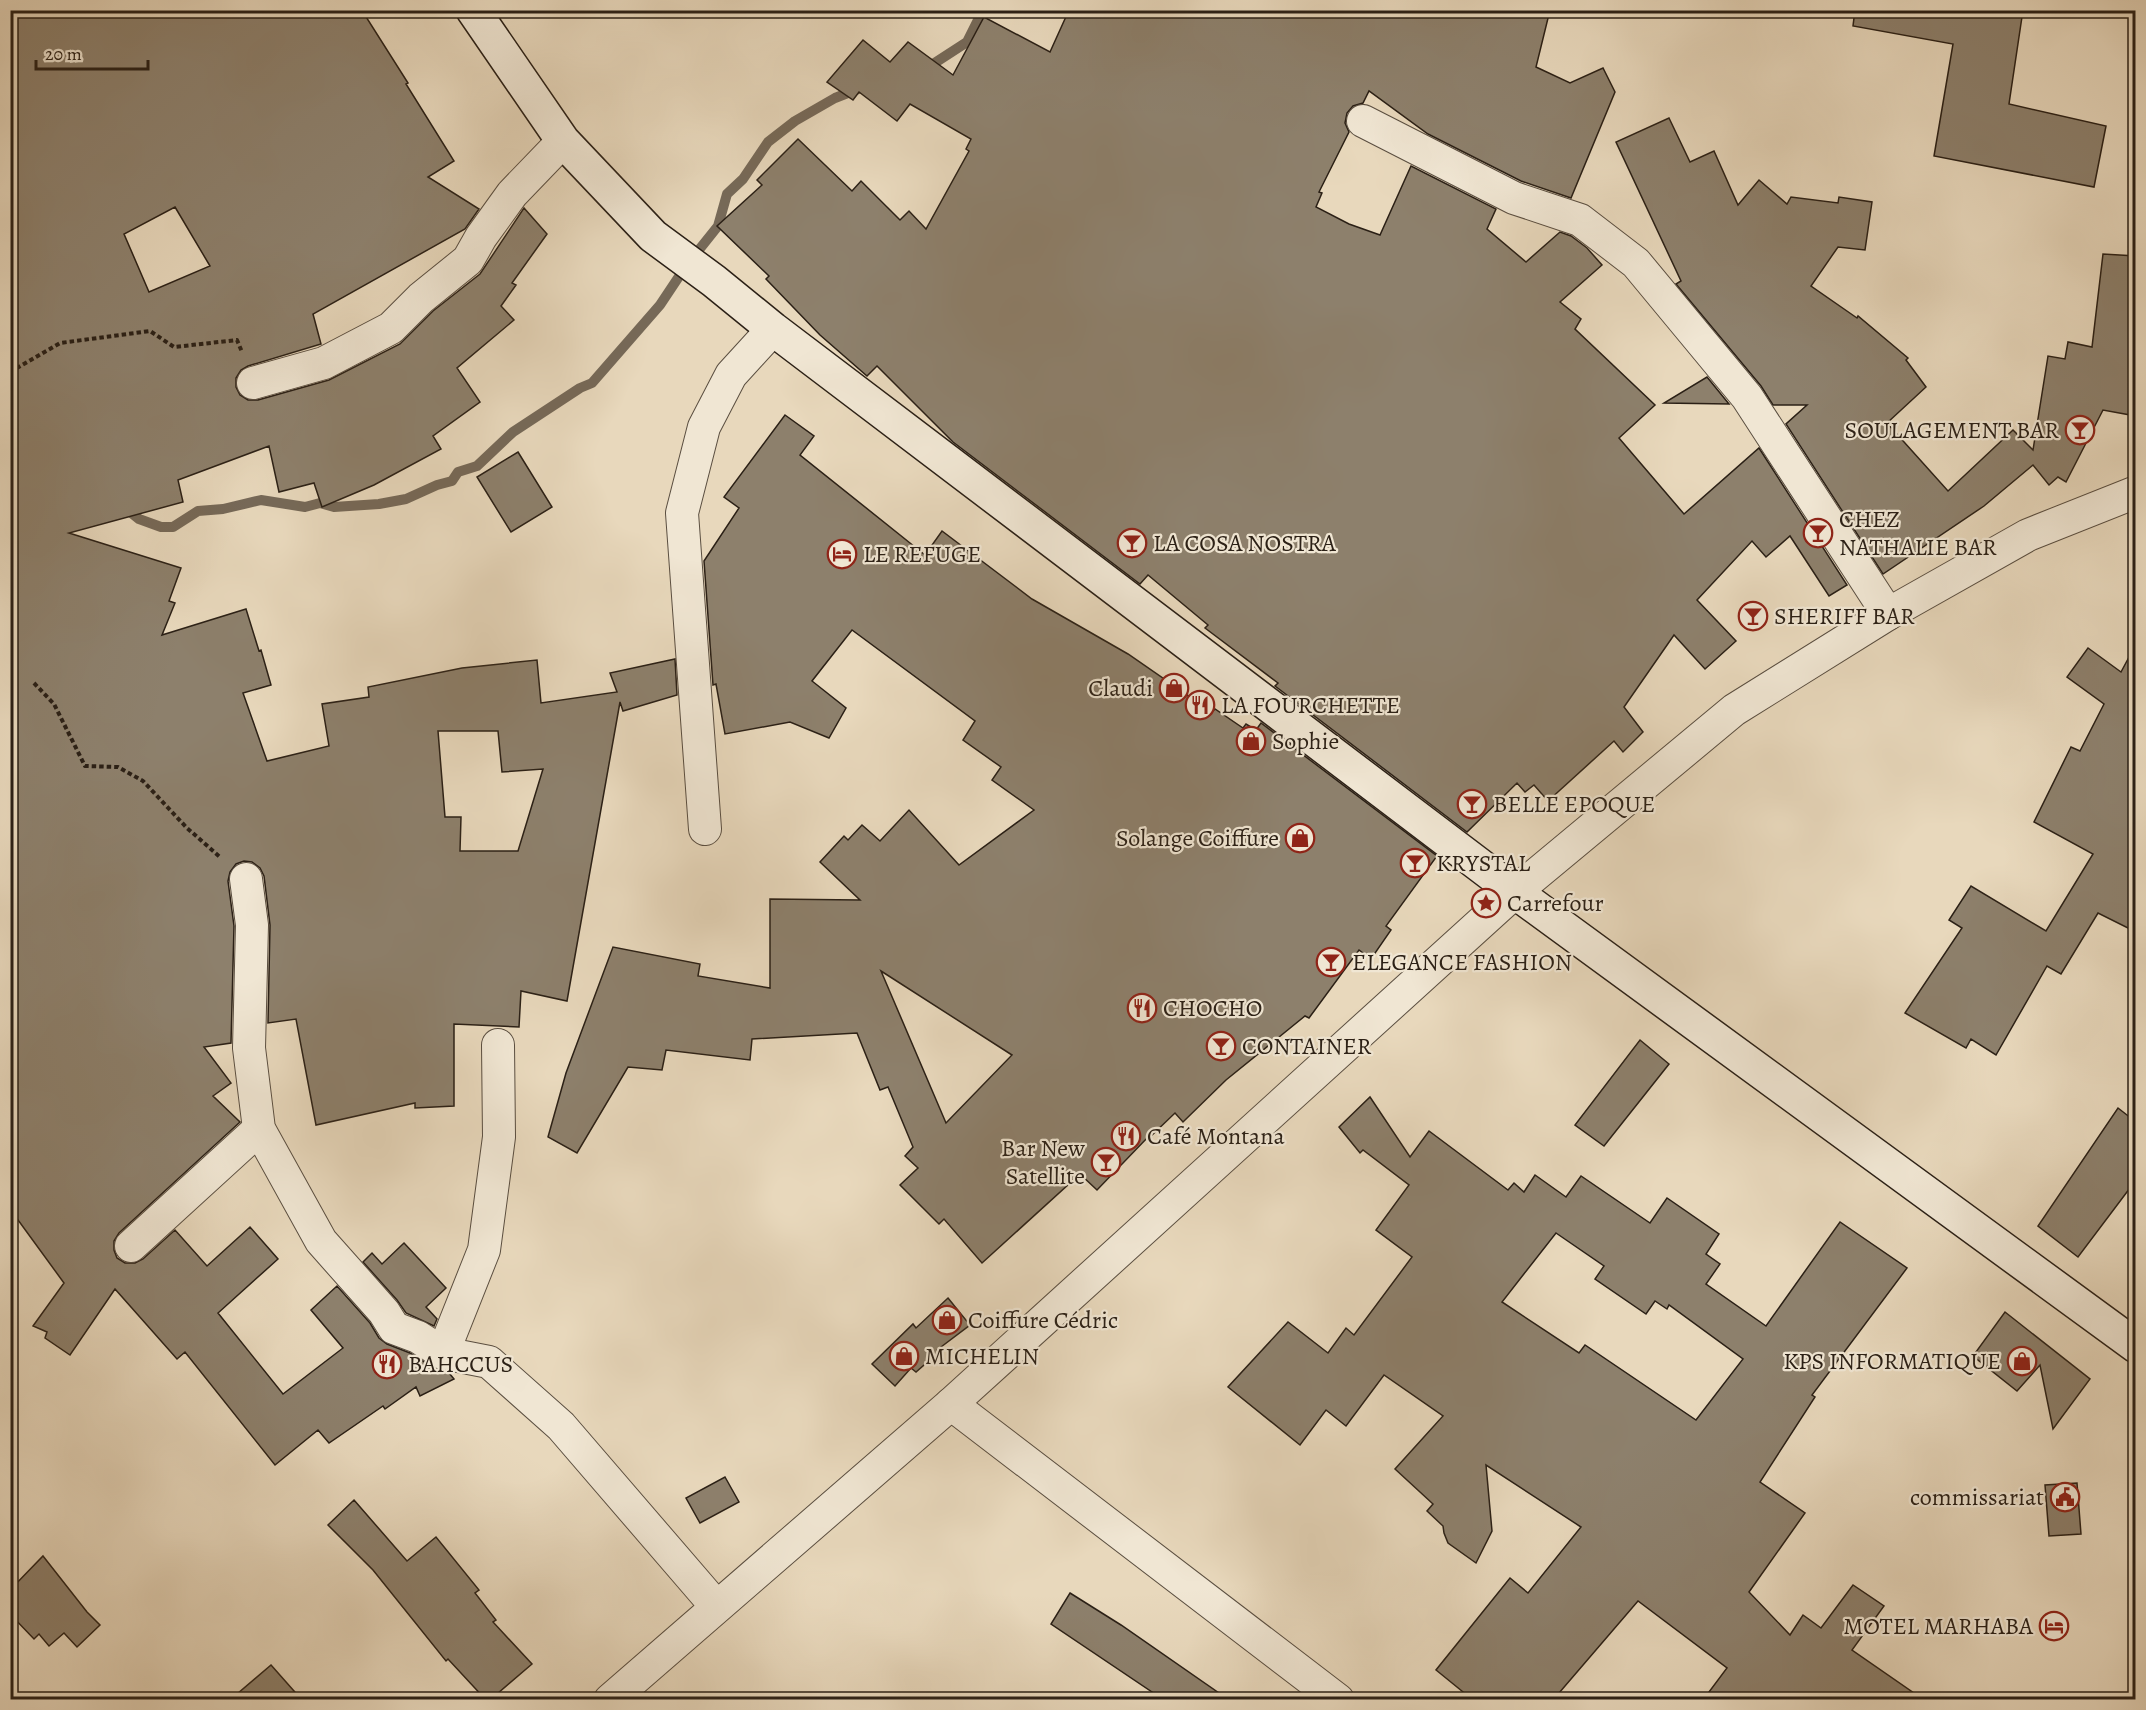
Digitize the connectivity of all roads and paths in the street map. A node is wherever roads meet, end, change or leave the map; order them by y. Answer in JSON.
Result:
{"nodes":[{"id":1,"x":473,"y":10,"type":"edge"},
{"id":2,"x":1363,"y":121,"type":"dead end"},
{"id":3,"x":563,"y":141,"type":"junction"},
{"id":4,"x":773,"y":329,"type":"junction"},
{"id":5,"x":10,"y":372,"type":"edge"},
{"id":6,"x":253,"y":383,"type":"joint"},
{"id":7,"x":2136,"y":492,"type":"edge"},
{"id":8,"x":1888,"y":614,"type":"junction"},
{"id":9,"x":34,"y":683,"type":"dead end"},
{"id":10,"x":705,"y":829,"type":"dead end"},
{"id":11,"x":246,"y":879,"type":"joint"},
{"id":12,"x":1515,"y":892,"type":"junction"},
{"id":13,"x":498,"y":1045,"type":"dead end"},
{"id":14,"x":259,"y":1129,"type":"junction"},
{"id":15,"x":131,"y":1246,"type":"dead end"},
{"id":16,"x":2136,"y":1346,"type":"edge"},
{"id":17,"x":443,"y":1353,"type":"junction"},
{"id":18,"x":951,"y":1404,"type":"junction"},
{"id":19,"x":716,"y":1606,"type":"junction"},
{"id":20,"x":610,"y":1700,"type":"edge"},
{"id":21,"x":1338,"y":1700,"type":"edge"}],
"edges":[{"from":1,"to":3,"type":"street"},
{"from":2,"to":8,"type":"street"},
{"from":3,"to":4,"type":"street"},
{"from":3,"to":6,"type":"street"},
{"from":4,"to":10,"type":"street"},
{"from":4,"to":12,"type":"street"},
{"from":5,"to":6,"type":"path"},
{"from":7,"to":8,"type":"street"},
{"from":8,"to":12,"type":"street"},
{"from":9,"to":11,"type":"path"},
{"from":11,"to":14,"type":"street"},
{"from":12,"to":16,"type":"street"},
{"from":12,"to":18,"type":"street"},
{"from":13,"to":17,"type":"street"},
{"from":14,"to":15,"type":"street"},
{"from":14,"to":17,"type":"street"},
{"from":17,"to":19,"type":"street"},
{"from":18,"to":19,"type":"street"},
{"from":18,"to":21,"type":"street"},
{"from":19,"to":20,"type":"street"}]}
